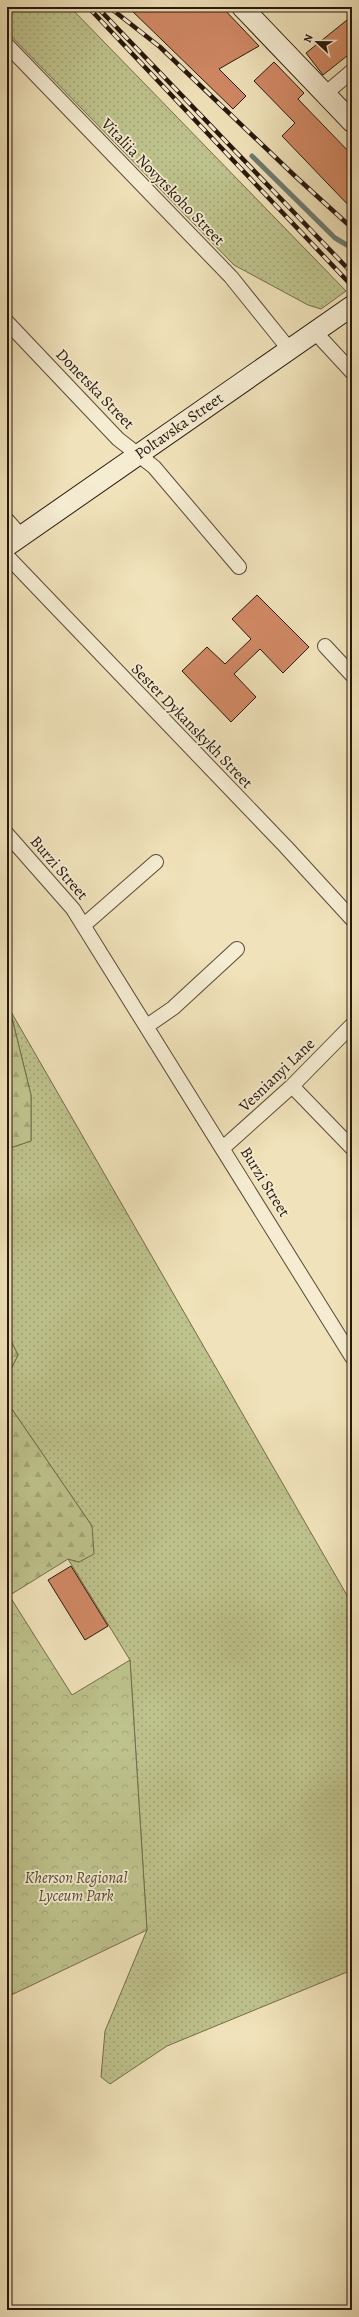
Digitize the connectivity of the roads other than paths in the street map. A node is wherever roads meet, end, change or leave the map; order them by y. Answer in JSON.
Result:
{"nodes":[{"id":1,"x":242,"y":7,"type":"edge"},
{"id":2,"x":7,"y":44,"type":"edge"},
{"id":3,"x":352,"y":71,"type":"edge"},
{"id":4,"x":325,"y":94,"type":"junction"},
{"id":5,"x":352,"y":122,"type":"edge"},
{"id":6,"x":352,"y":306,"type":"edge"},
{"id":7,"x":7,"y":322,"type":"edge"},
{"id":8,"x":315,"y":332,"type":"junction"},
{"id":9,"x":289,"y":349,"type":"junction"},
{"id":10,"x":352,"y":372,"type":"edge"},
{"id":11,"x":138,"y":455,"type":"junction"},
{"id":12,"x":7,"y":520,"type":"edge"},
{"id":13,"x":14,"y":541,"type":"edge"},
{"id":14,"x":7,"y":556,"type":"edge"},
{"id":15,"x":239,"y":567,"type":"dead end"},
{"id":16,"x":324,"y":646,"type":"dead end"},
{"id":17,"x":352,"y":675,"type":"edge"},
{"id":18,"x":7,"y":834,"type":"edge"},
{"id":19,"x":156,"y":862,"type":"dead end"},
{"id":20,"x":352,"y":919,"type":"edge"},
{"id":21,"x":84,"y":925,"type":"junction"},
{"id":22,"x":237,"y":949,"type":"dead end"},
{"id":23,"x":352,"y":1025,"type":"edge"},
{"id":24,"x":147,"y":1026,"type":"junction"},
{"id":25,"x":292,"y":1086,"type":"junction"},
{"id":26,"x":224,"y":1148,"type":"junction"},
{"id":27,"x":352,"y":1148,"type":"edge"},
{"id":28,"x":352,"y":1357,"type":"edge"}],
"edges":[{"from":1,"to":4,"type":"main road"},
{"from":2,"to":9,"type":"street","name":"Vitaliia Novytskoho Street"},
{"from":3,"to":4,"type":"street"},
{"from":4,"to":5,"type":"main road"},
{"from":6,"to":8,"type":"main road","name":"Poltavska Street"},
{"from":7,"to":11,"type":"street","name":"Donetska Street"},
{"from":8,"to":9,"type":"main road","name":"Poltavska Street"},
{"from":8,"to":10,"type":"street"},
{"from":9,"to":11,"type":"main road","name":"Poltavska Street"},
{"from":11,"to":13,"type":"main road","name":"Poltavska Street"},
{"from":11,"to":15,"type":"street","name":"Donetska Street"},
{"from":12,"to":13,"type":"street"},
{"from":14,"to":20,"type":"street","name":"Sester Dykanskykh Street"},
{"from":16,"to":17,"type":"street"},
{"from":18,"to":21,"type":"street","name":"Burzi Street"},
{"from":19,"to":21,"type":"street","name":"Burzi Street"},
{"from":21,"to":24,"type":"street","name":"Burzi Street"},
{"from":22,"to":24,"type":"street"},
{"from":23,"to":25,"type":"street","name":"Vesnianyi Lane"},
{"from":24,"to":26,"type":"street","name":"Burzi Street"},
{"from":25,"to":26,"type":"street","name":"Vesnianyi Lane"},
{"from":25,"to":27,"type":"street"},
{"from":26,"to":28,"type":"street","name":"Burzi Street"}]}
